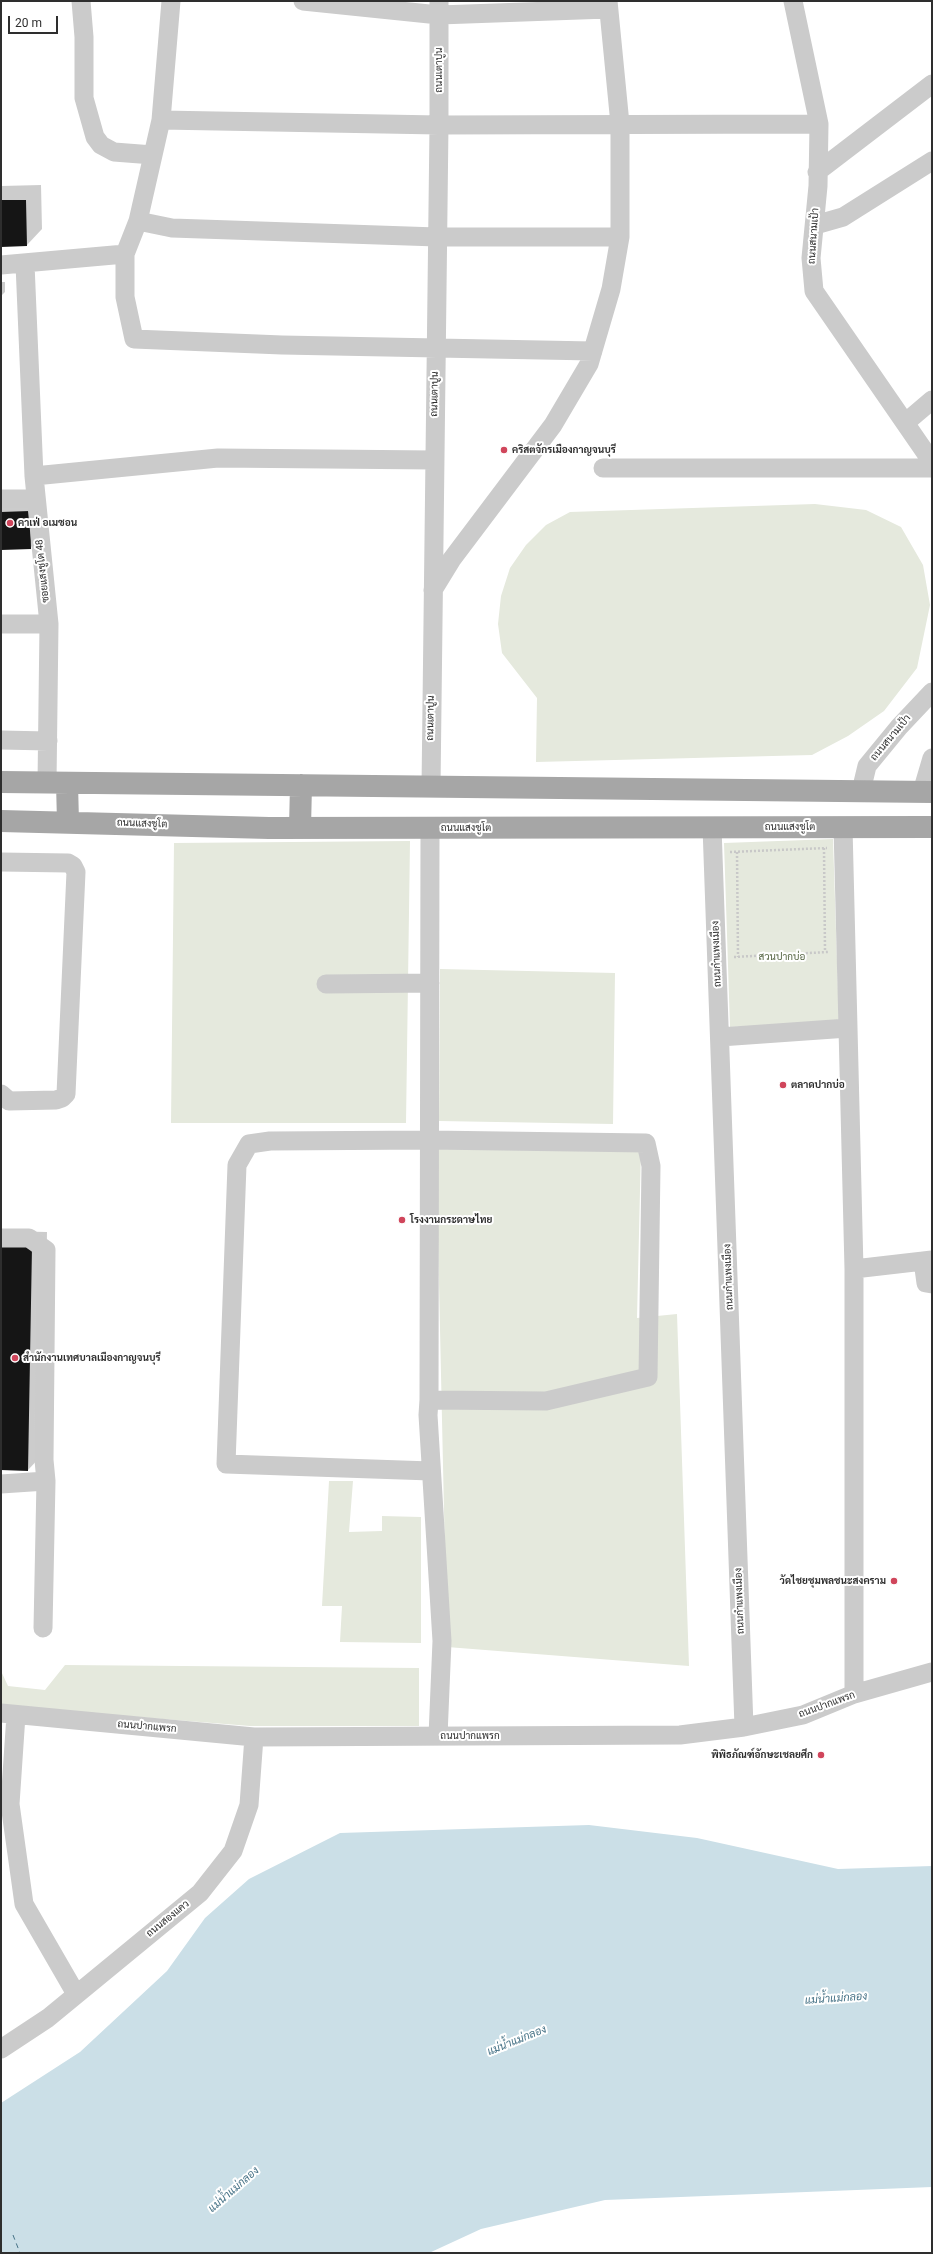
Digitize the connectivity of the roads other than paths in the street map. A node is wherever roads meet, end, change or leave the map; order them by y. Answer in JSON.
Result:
{"nodes":[{"id":1,"x":81,"y":1,"type":"edge"},
{"id":2,"x":171,"y":1,"type":"edge"},
{"id":3,"x":303,"y":1,"type":"edge"},
{"id":4,"x":793,"y":1,"type":"edge"},
{"id":5,"x":608,"y":5,"type":"edge"},
{"id":6,"x":439,"y":8,"type":"edge"},
{"id":7,"x":932,"y":84,"type":"edge"},
{"id":8,"x":161,"y":120,"type":"junction"},
{"id":9,"x":620,"y":124,"type":"junction"},
{"id":10,"x":819,"y":124,"type":"junction"},
{"id":11,"x":439,"y":125,"type":"junction"},
{"id":12,"x":153,"y":154,"type":"junction"},
{"id":13,"x":932,"y":161,"type":"edge"},
{"id":14,"x":817,"y":172,"type":"junction"},
{"id":15,"x":138,"y":221,"type":"junction"},
{"id":16,"x":815,"y":225,"type":"junction"},
{"id":17,"x":437,"y":237,"type":"junction"},
{"id":18,"x":620,"y":237,"type":"junction"},
{"id":19,"x":125,"y":254,"type":"junction"},
{"id":20,"x":25,"y":264,"type":"junction"},
{"id":21,"x":1,"y":265,"type":"edge"},
{"id":22,"x":436,"y":347,"type":"junction"},
{"id":23,"x":593,"y":350,"type":"junction"},
{"id":24,"x":932,"y":400,"type":"edge"},
{"id":25,"x":905,"y":423,"type":"junction"},
{"id":26,"x":434,"y":460,"type":"junction"},
{"id":27,"x":932,"y":462,"type":"edge"},
{"id":28,"x":603,"y":468,"type":"dead end"},
{"id":29,"x":932,"y":468,"type":"edge"},
{"id":30,"x":34,"y":476,"type":"junction"},
{"id":31,"x":1,"y":499,"type":"edge"},
{"id":32,"x":36,"y":499,"type":"junction"},
{"id":33,"x":433,"y":592,"type":"junction"},
{"id":34,"x":1,"y":624,"type":"edge"},
{"id":35,"x":48,"y":624,"type":"junction"},
{"id":36,"x":932,"y":692,"type":"edge"},
{"id":37,"x":1,"y":740,"type":"edge"},
{"id":38,"x":48,"y":741,"type":"junction"},
{"id":39,"x":932,"y":758,"type":"edge"},
{"id":40,"x":1,"y":782,"type":"edge"},
{"id":41,"x":57,"y":783,"type":"junction"},
{"id":42,"x":301,"y":785,"type":"junction"},
{"id":43,"x":431,"y":787,"type":"junction"},
{"id":44,"x":861,"y":791,"type":"junction"},
{"id":45,"x":927,"y":792,"type":"edge"},
{"id":46,"x":1,"y":821,"type":"edge"},
{"id":47,"x":68,"y":822,"type":"junction"},
{"id":48,"x":712,"y":827,"type":"junction"},
{"id":49,"x":932,"y":827,"type":"edge"},
{"id":50,"x":300,"y":828,"type":"junction"},
{"id":51,"x":430,"y":828,"type":"junction"},
{"id":52,"x":843,"y":837,"type":"junction"},
{"id":53,"x":1,"y":862,"type":"edge"},
{"id":54,"x":430,"y":983,"type":"junction"},
{"id":55,"x":326,"y":984,"type":"dead end"},
{"id":56,"x":848,"y":1028,"type":"junction"},
{"id":57,"x":720,"y":1037,"type":"junction"},
{"id":58,"x":1,"y":1094,"type":"edge"},
{"id":59,"x":430,"y":1140,"type":"junction"},
{"id":60,"x":1,"y":1238,"type":"edge"},
{"id":61,"x":928,"y":1260,"type":"edge"},
{"id":62,"x":854,"y":1269,"type":"junction"},
{"id":63,"x":932,"y":1284,"type":"edge"},
{"id":64,"x":430,"y":1400,"type":"junction"},
{"id":65,"x":431,"y":1471,"type":"junction"},
{"id":66,"x":46,"y":1481,"type":"junction"},
{"id":67,"x":1,"y":1484,"type":"edge"},
{"id":68,"x":43,"y":1628,"type":"dead end"},
{"id":69,"x":932,"y":1672,"type":"edge"},
{"id":70,"x":854,"y":1694,"type":"junction"},
{"id":71,"x":9,"y":1714,"type":"edge"},
{"id":72,"x":744,"y":1727,"type":"junction"},
{"id":73,"x":438,"y":1736,"type":"junction"},
{"id":74,"x":254,"y":1737,"type":"junction"},
{"id":75,"x":76,"y":1994,"type":"junction"},
{"id":76,"x":1,"y":2049,"type":"edge"}],
"edges":[{"from":1,"to":12,"type":"street"},
{"from":2,"to":8,"type":"street"},
{"from":3,"to":6,"type":"street"},
{"from":4,"to":10,"type":"street","name":"ถนนสนามเป้า"},
{"from":5,"to":6,"type":"street"},
{"from":5,"to":9,"type":"street"},
{"from":6,"to":11,"type":"street","name":"ถนนเตาปูน"},
{"from":7,"to":14,"type":"street"},
{"from":8,"to":11,"type":"street"},
{"from":8,"to":12,"type":"street"},
{"from":9,"to":10,"type":"street"},
{"from":9,"to":11,"type":"street"},
{"from":9,"to":18,"type":"street"},
{"from":10,"to":14,"type":"street","name":"ถนนสนามเป้า"},
{"from":11,"to":17,"type":"street","name":"ถนนเตาปูน"},
{"from":12,"to":15,"type":"street"},
{"from":13,"to":16,"type":"street"},
{"from":14,"to":16,"type":"street","name":"ถนนสนามเป้า"},
{"from":15,"to":17,"type":"street"},
{"from":15,"to":19,"type":"street"},
{"from":16,"to":25,"type":"street","name":"ถนนสนามเป้า"},
{"from":17,"to":18,"type":"street"},
{"from":17,"to":22,"type":"street","name":"ถนนเตาปูน"},
{"from":18,"to":23,"type":"street"},
{"from":19,"to":20,"type":"street"},
{"from":19,"to":22,"type":"street"},
{"from":20,"to":21,"type":"street"},
{"from":20,"to":30,"type":"street","name":"ซอยแสงชูโต 48"},
{"from":22,"to":23,"type":"street"},
{"from":22,"to":26,"type":"street","name":"ถนนเตาปูน"},
{"from":23,"to":33,"type":"street"},
{"from":24,"to":25,"type":"street"},
{"from":25,"to":27,"type":"street","name":"ถนนสนามเป้า"},
{"from":26,"to":30,"type":"street"},
{"from":26,"to":33,"type":"street","name":"ถนนเตาปูน"},
{"from":28,"to":29,"type":"street"},
{"from":30,"to":32,"type":"street","name":"ซอยแสงชูโต 48"},
{"from":31,"to":32,"type":"street"},
{"from":32,"to":35,"type":"street","name":"ซอยแสงชูโต 48"},
{"from":33,"to":43,"type":"street","name":"ถนนเตาปูน"},
{"from":34,"to":35,"type":"street"},
{"from":35,"to":38,"type":"street","name":"ซอยแสงชูโต 48"},
{"from":36,"to":44,"type":"street","name":"ถนนสนามเป้า"},
{"from":37,"to":38,"type":"street"},
{"from":38,"to":41,"type":"street","name":"ซอยแสงชูโต 48"},
{"from":39,"to":45,"type":"street"},
{"from":40,"to":41,"type":"main road"},
{"from":41,"to":42,"type":"main road"},
{"from":41,"to":47,"type":"main road"},
{"from":42,"to":43,"type":"main road"},
{"from":42,"to":50,"type":"main road"},
{"from":43,"to":44,"type":"main road"},
{"from":44,"to":45,"type":"main road"},
{"from":46,"to":47,"type":"main road","name":"ถนนแสงชูโต"},
{"from":47,"to":50,"type":"main road","name":"ถนนแสงชูโต"},
{"from":48,"to":51,"type":"main road","name":"ถนนแสงชูโต"},
{"from":48,"to":52,"type":"main road","name":"ถนนแสงชูโต"},
{"from":48,"to":57,"type":"street","name":"ถนนกำแพงเมือง"},
{"from":49,"to":52,"type":"main road","name":"ถนนแสงชูโต"},
{"from":50,"to":51,"type":"main road","name":"ถนนแสงชูโต"},
{"from":51,"to":54,"type":"street"},
{"from":52,"to":56,"type":"street"},
{"from":53,"to":58,"type":"street"},
{"from":54,"to":55,"type":"street"},
{"from":54,"to":59,"type":"street"},
{"from":56,"to":57,"type":"street"},
{"from":56,"to":62,"type":"street"},
{"from":57,"to":72,"type":"street","name":"ถนนกำแพงเมือง"},
{"from":59,"to":64,"type":"street"},
{"from":59,"to":64,"type":"street"},
{"from":59,"to":65,"type":"street"},
{"from":60,"to":66,"type":"street"},
{"from":61,"to":62,"type":"street"},
{"from":61,"to":63,"type":"street"},
{"from":62,"to":70,"type":"street"},
{"from":64,"to":65,"type":"street"},
{"from":65,"to":73,"type":"street"},
{"from":66,"to":67,"type":"street"},
{"from":66,"to":68,"type":"street"},
{"from":69,"to":70,"type":"street","name":"ถนนปากแพรก"},
{"from":70,"to":72,"type":"street","name":"ถนนปากแพรก"},
{"from":71,"to":74,"type":"street","name":"ถนนปากแพรก"},
{"from":71,"to":75,"type":"street"},
{"from":72,"to":73,"type":"street","name":"ถนนปากแพรก"},
{"from":73,"to":74,"type":"street","name":"ถนนปากแพรก"},
{"from":74,"to":75,"type":"street","name":"ถนนสองแคว"},
{"from":75,"to":76,"type":"street","name":"ถนนสองแคว"}]}
